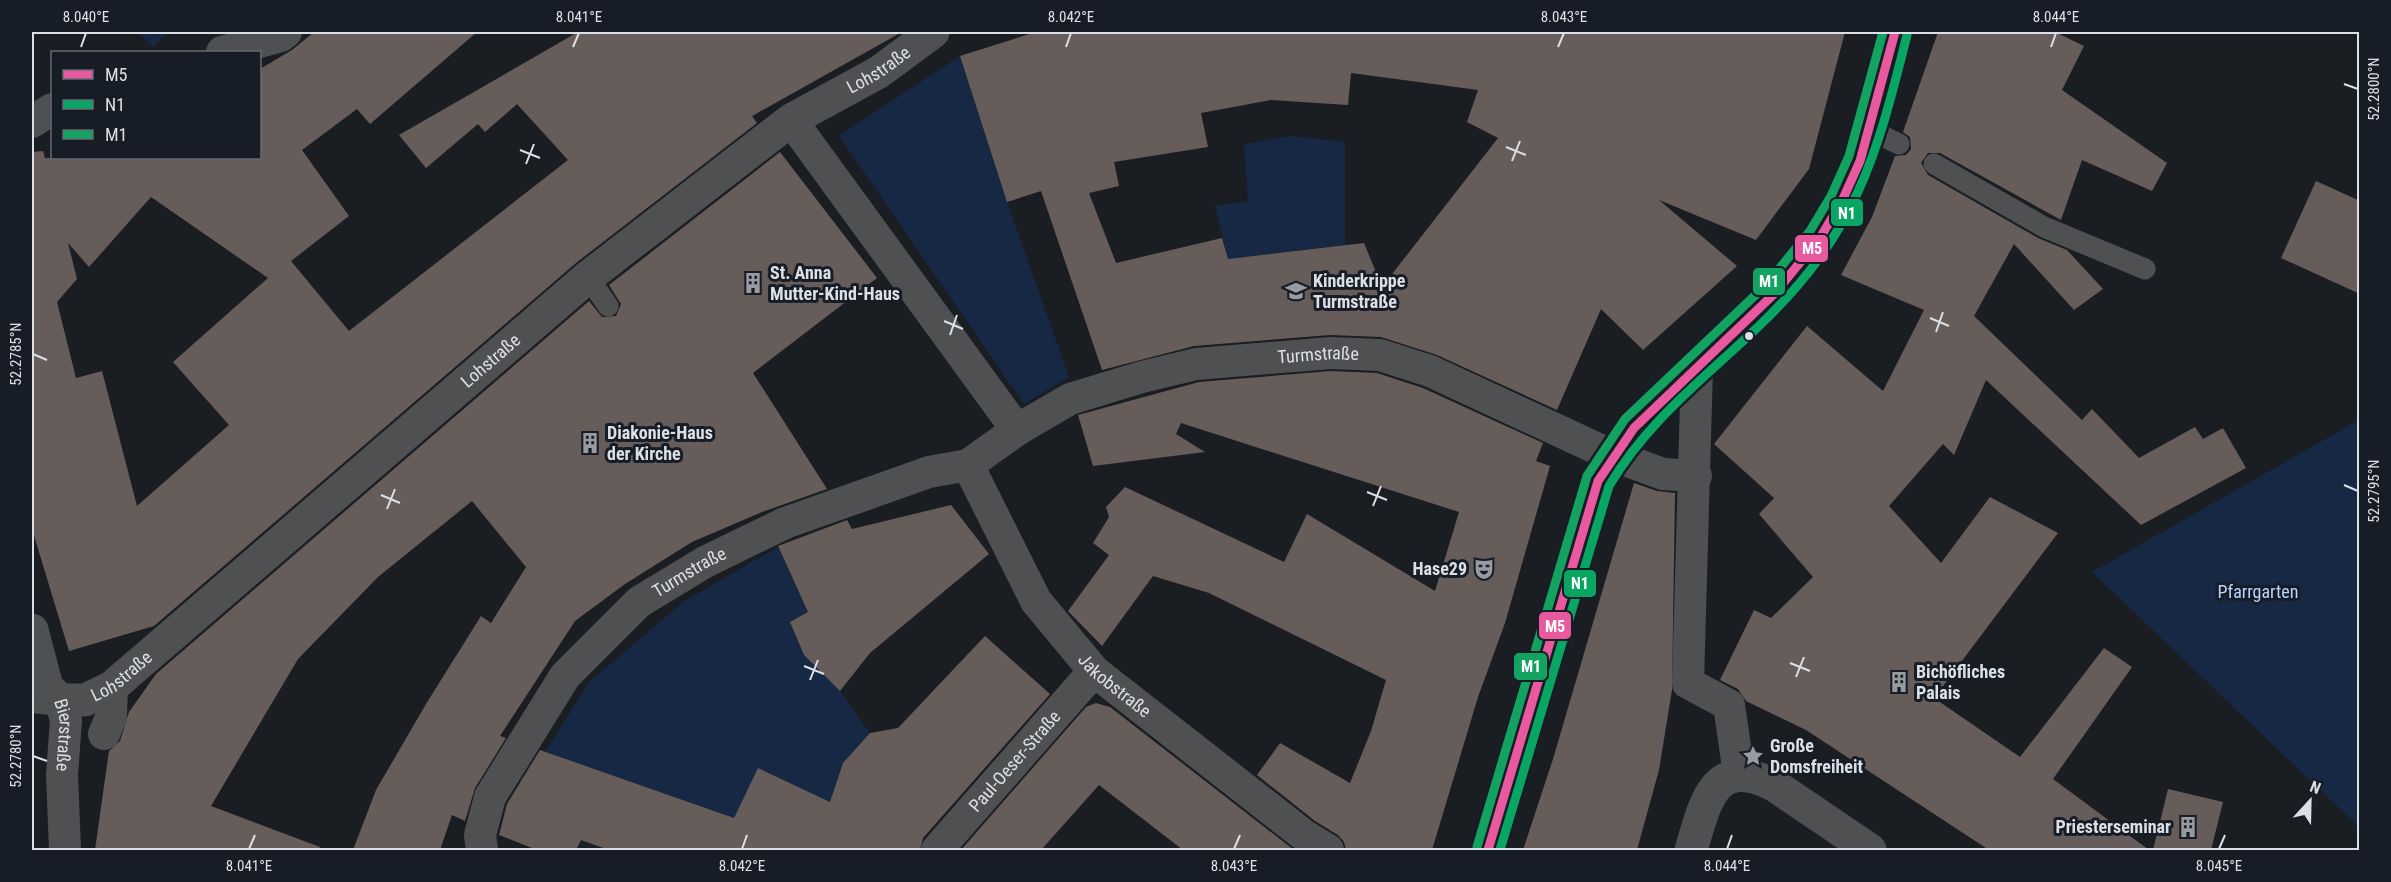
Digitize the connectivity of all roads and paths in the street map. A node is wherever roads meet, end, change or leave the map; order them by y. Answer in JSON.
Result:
{"nodes":[{"id":1,"x":286,"y":32,"type":"edge"},
{"id":2,"x":933,"y":32,"type":"edge"},
{"id":3,"x":1895,"y":32,"type":"edge"},
{"id":4,"x":226,"y":51,"type":"edge"},
{"id":5,"x":51,"y":110,"type":"edge"},
{"id":6,"x":791,"y":120,"type":"junction"},
{"id":7,"x":32,"y":122,"type":"edge"},
{"id":8,"x":1934,"y":164,"type":"dead end"},
{"id":9,"x":2145,"y":269,"type":"dead end"},
{"id":10,"x":588,"y":277,"type":"junction"},
{"id":11,"x":608,"y":306,"type":"dead end"},
{"id":12,"x":1697,"y":367,"type":"junction"},
{"id":13,"x":1017,"y":430,"type":"junction"},
{"id":14,"x":1611,"y":455,"type":"junction"},
{"id":15,"x":968,"y":465,"type":"junction"},
{"id":16,"x":1695,"y":476,"type":"junction"},
{"id":17,"x":32,"y":630,"type":"edge"},
{"id":18,"x":1094,"y":671,"type":"junction"},
{"id":19,"x":112,"y":687,"type":"junction"},
{"id":20,"x":46,"y":698,"type":"edge"},
{"id":21,"x":104,"y":734,"type":"dead end"},
{"id":22,"x":1739,"y":774,"type":"junction"},
{"id":23,"x":65,"y":850,"type":"edge"},
{"id":24,"x":482,"y":850,"type":"edge"},
{"id":25,"x":937,"y":850,"type":"edge"},
{"id":26,"x":1328,"y":850,"type":"edge"},
{"id":27,"x":1488,"y":850,"type":"edge"},
{"id":28,"x":1691,"y":850,"type":"edge"},
{"id":29,"x":1870,"y":850,"type":"edge"}],
"edges":[{"from":1,"to":4,"type":"street"},
{"from":2,"to":6,"type":"street","name":"Lohstraße"},
{"from":3,"to":12,"type":"street"},
{"from":5,"to":7,"type":"street"},
{"from":6,"to":10,"type":"street","name":"Lohstraße"},
{"from":6,"to":13,"type":"street"},
{"from":8,"to":9,"type":"lane"},
{"from":10,"to":11,"type":"lane"},
{"from":10,"to":19,"type":"street","name":"Lohstraße"},
{"from":12,"to":14,"type":"street"},
{"from":12,"to":16,"type":"street"},
{"from":13,"to":14,"type":"street","name":"Turmstraße"},
{"from":13,"to":15,"type":"street","name":"Turmstraße"},
{"from":14,"to":16,"type":"street"},
{"from":14,"to":27,"type":"street"},
{"from":15,"to":18,"type":"street","name":"Jakobstraße"},
{"from":15,"to":24,"type":"street","name":"Turmstraße"},
{"from":16,"to":22,"type":"street"},
{"from":17,"to":20,"type":"street","name":"Bierstraße"},
{"from":18,"to":25,"type":"street","name":"Paul-Oeser-Straße"},
{"from":18,"to":26,"type":"street","name":"Jakobstraße"},
{"from":19,"to":20,"type":"street","name":"Lohstraße"},
{"from":19,"to":21,"type":"street"},
{"from":20,"to":23,"type":"street","name":"Bierstraße"},
{"from":22,"to":28,"type":"street"},
{"from":22,"to":29,"type":"street"}]}
